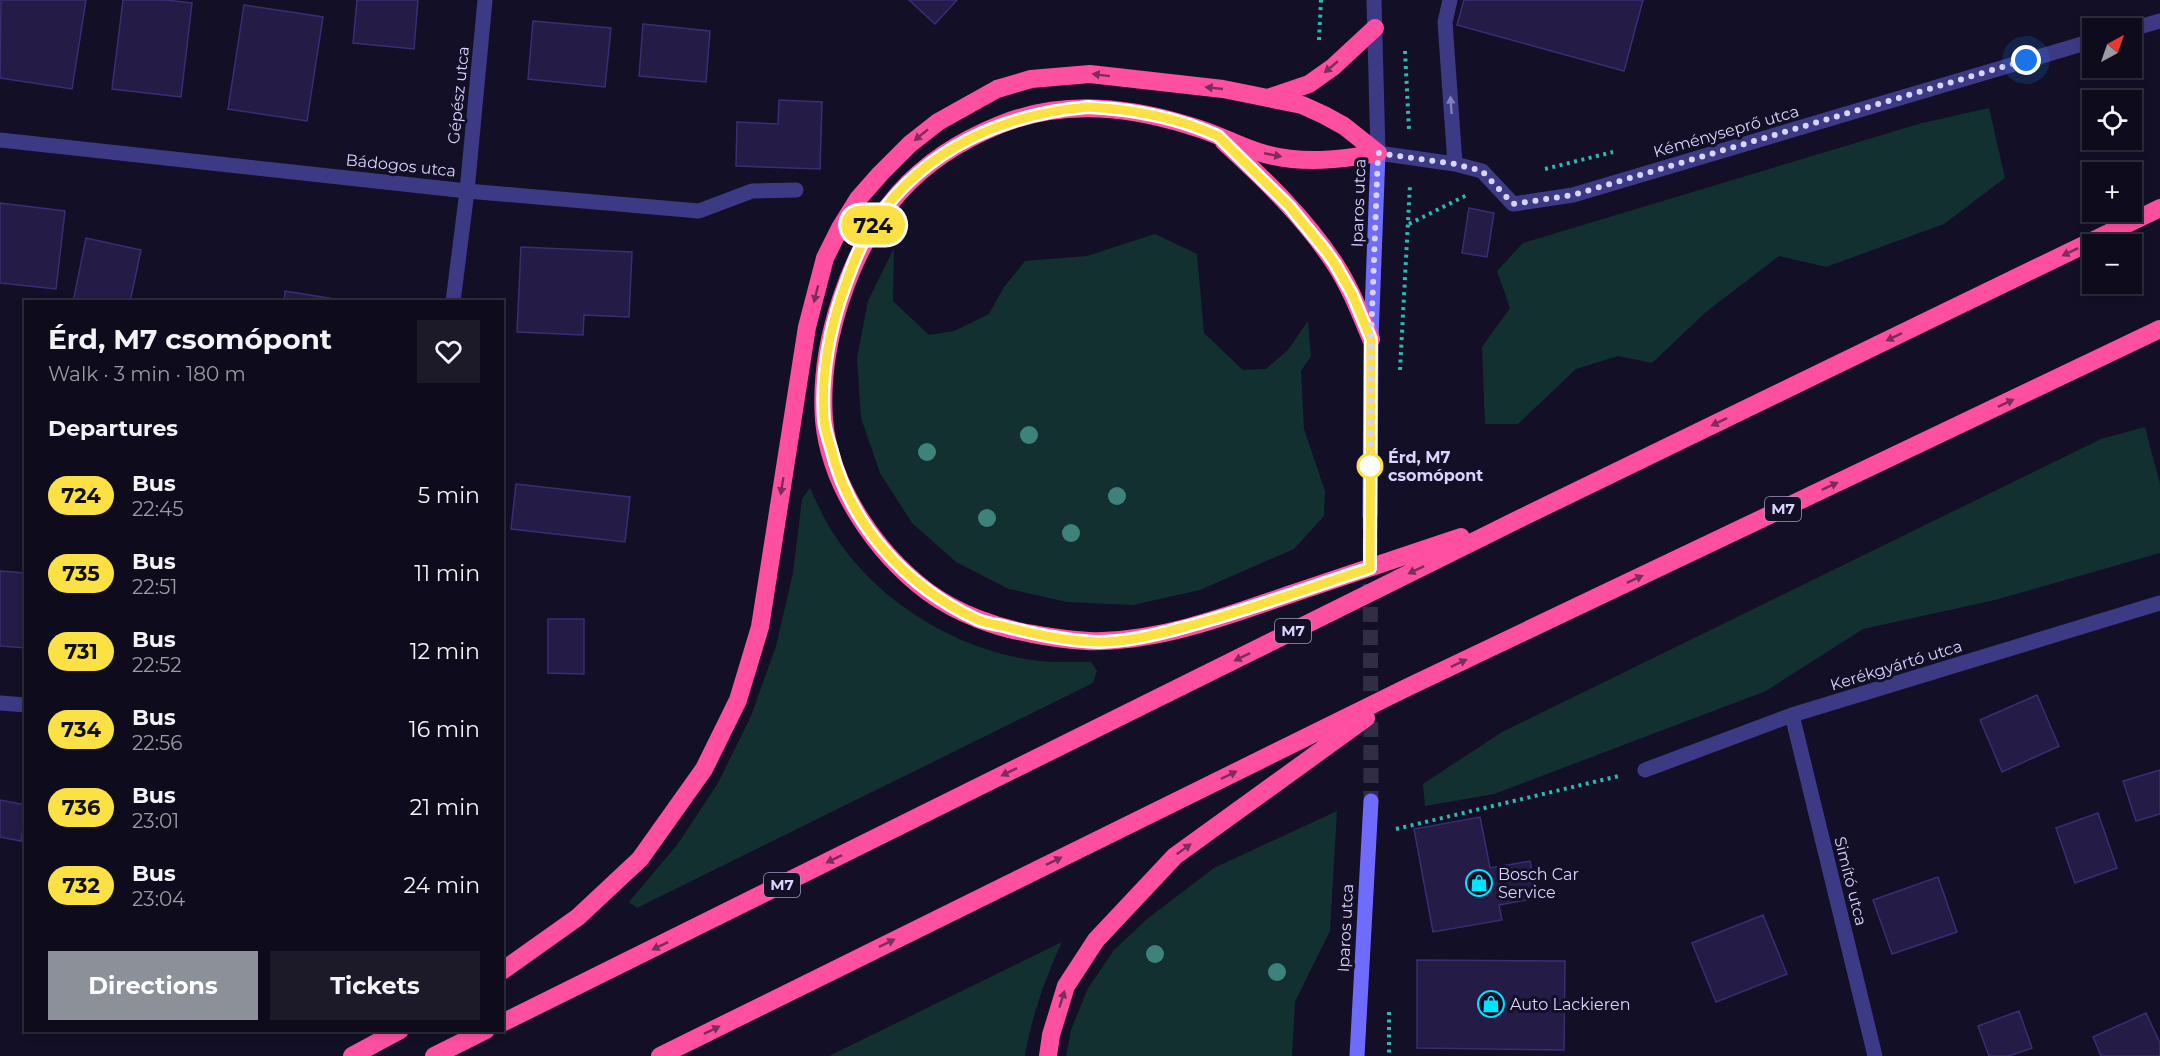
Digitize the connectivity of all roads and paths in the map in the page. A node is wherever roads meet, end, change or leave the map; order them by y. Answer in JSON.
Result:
{"nodes":[{"id":1,"x":485,"y":0,"type":"edge"},
{"id":2,"x":1374,"y":0,"type":"edge"},
{"id":3,"x":1450,"y":0,"type":"edge"},
{"id":4,"x":2160,"y":21,"type":"edge"},
{"id":5,"x":2142,"y":26,"type":"edge"},
{"id":6,"x":1375,"y":28,"type":"junction"},
{"id":7,"x":2082,"y":44,"type":"edge"},
{"id":8,"x":1268,"y":98,"type":"junction"},
{"id":9,"x":1218,"y":136,"type":"junction"},
{"id":10,"x":0,"y":140,"type":"edge"},
{"id":11,"x":1378,"y":153,"type":"junction"},
{"id":12,"x":1455,"y":164,"type":"junction"},
{"id":13,"x":467,"y":190,"type":"junction"},
{"id":14,"x":796,"y":190,"type":"dead end"},
{"id":15,"x":2160,"y":208,"type":"edge"},
{"id":16,"x":453,"y":300,"type":"edge"},
{"id":17,"x":2160,"y":329,"type":"edge"},
{"id":18,"x":1371,"y":339,"type":"junction"},
{"id":19,"x":1370,"y":515,"type":"tunnel mouth"},
{"id":20,"x":1525,"y":516,"type":"junction"},
{"id":21,"x":2160,"y":603,"type":"edge"},
{"id":22,"x":1406,"y":688,"type":"junction"},
{"id":23,"x":0,"y":703,"type":"edge"},
{"id":24,"x":24,"y":705,"type":"edge"},
{"id":25,"x":1792,"y":715,"type":"junction"},
{"id":26,"x":1645,"y":770,"type":"joint"},
{"id":27,"x":1371,"y":801,"type":"tunnel mouth"},
{"id":28,"x":1389,"y":830,"type":"dead end"},
{"id":29,"x":504,"y":970,"type":"edge"},
{"id":30,"x":504,"y":1022,"type":"edge"},
{"id":31,"x":396,"y":1032,"type":"edge"},
{"id":32,"x":482,"y":1032,"type":"edge"},
{"id":33,"x":352,"y":1056,"type":"edge"},
{"id":34,"x":434,"y":1056,"type":"edge"},
{"id":35,"x":660,"y":1056,"type":"edge"},
{"id":36,"x":1048,"y":1056,"type":"edge"},
{"id":37,"x":1357,"y":1056,"type":"edge"},
{"id":38,"x":1875,"y":1056,"type":"edge"}],
"edges":[{"from":1,"to":13,"type":"street","name":"Gépész utca"},
{"from":2,"to":6,"type":"street","name":"Iparos utca"},
{"from":12,"to":3,"type":"street","one_way":true},
{"from":4,"to":5,"type":"street"},
{"from":6,"to":8,"type":"highway","one_way":true},
{"from":6,"to":11,"type":"street","name":"Iparos utca"},
{"from":7,"to":12,"type":"street","name":"Kéményseprő utca"},
{"from":8,"to":11,"type":"highway"},
{"from":8,"to":29,"type":"highway","one_way":true},
{"from":9,"to":11,"type":"highway","one_way":true},
{"from":9,"to":18,"type":"highway"},
{"from":9,"to":20,"type":"highway"},
{"from":10,"to":13,"type":"street","name":"Bádogos utca"},
{"from":11,"to":12,"type":"street","name":"Kéményseprő utca"},
{"from":11,"to":18,"type":"main road","name":"Iparos utca"},
{"from":13,"to":14,"type":"street","name":"Bádogos utca"},
{"from":13,"to":16,"type":"street","name":"Gépész utca"},
{"from":15,"to":20,"type":"highway","number":"M7","one_way":true},
{"from":22,"to":17,"type":"highway","number":"M7","one_way":true},
{"from":18,"to":19,"type":"main road","name":"Iparos utca"},
{"from":20,"to":30,"type":"highway","number":"M7","one_way":true},
{"from":21,"to":25,"type":"street","name":"Kerékgyártó utca"},
{"from":35,"to":22,"type":"highway","number":"M7","one_way":true},
{"from":36,"to":22,"type":"highway","one_way":true},
{"from":23,"to":24,"type":"street"},
{"from":25,"to":26,"type":"street","name":"Kerékgyártó utca"},
{"from":25,"to":38,"type":"street","name":"Simító utca"},
{"from":26,"to":28,"type":"path"},
{"from":27,"to":37,"type":"main road","name":"Iparos utca"},
{"from":31,"to":33,"type":"highway"},
{"from":32,"to":34,"type":"highway"}]}
